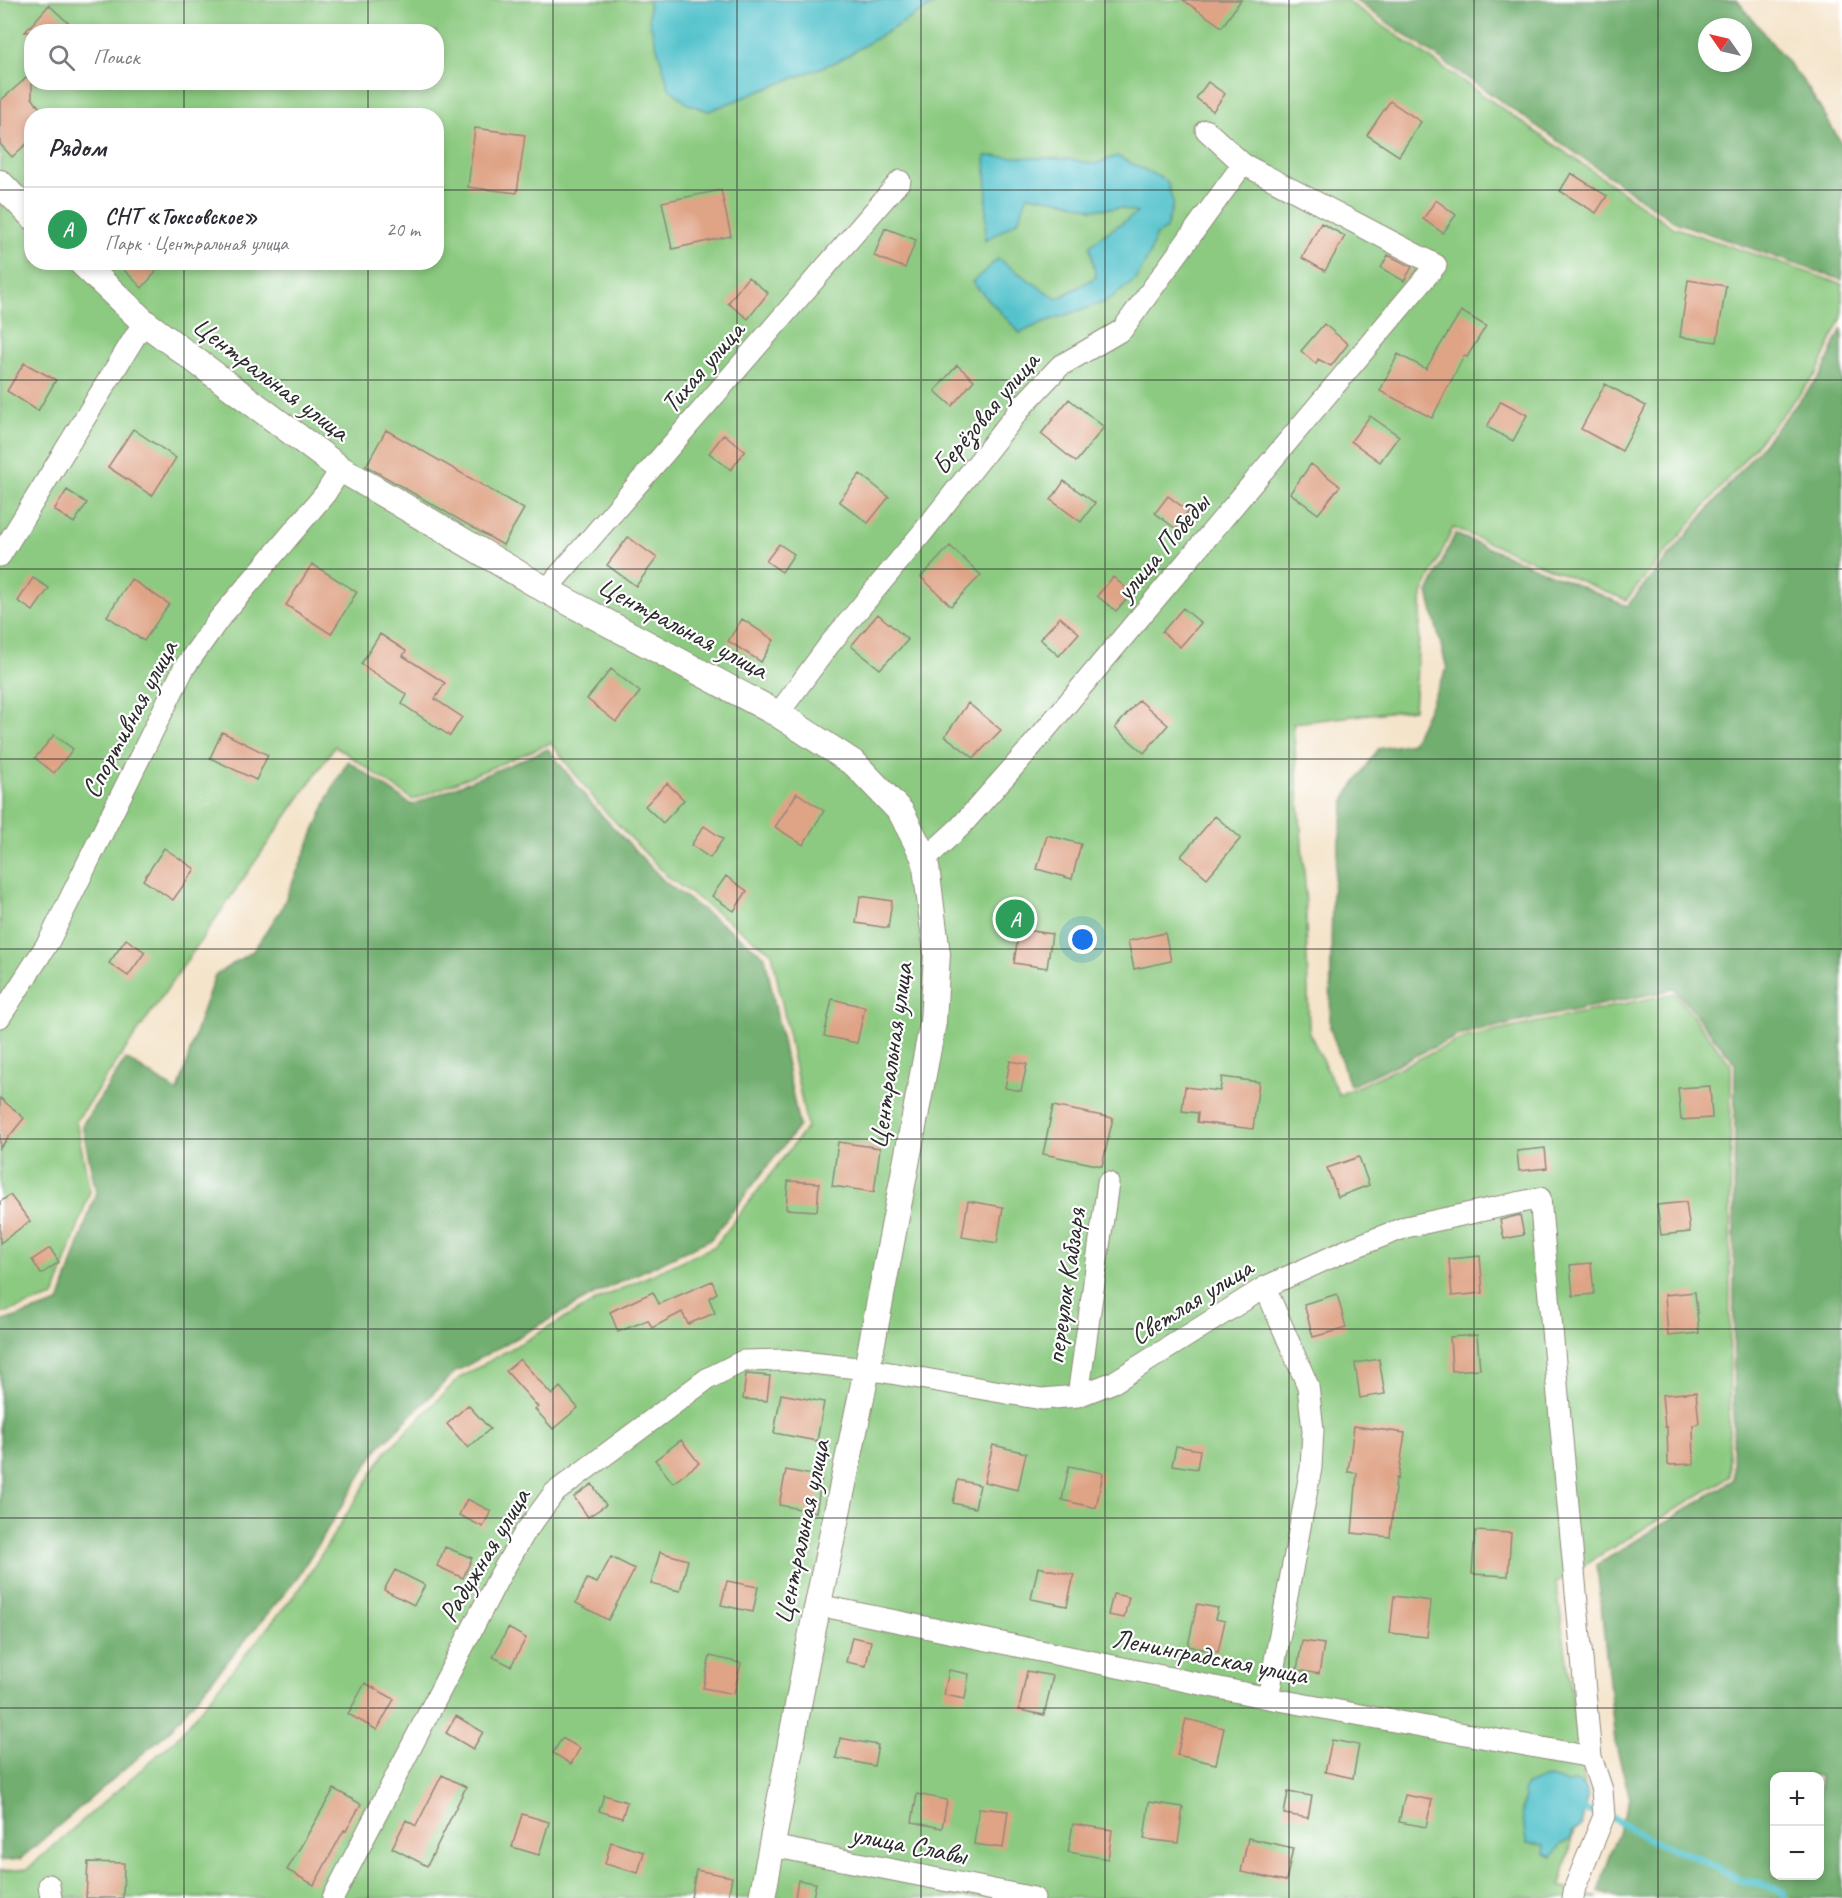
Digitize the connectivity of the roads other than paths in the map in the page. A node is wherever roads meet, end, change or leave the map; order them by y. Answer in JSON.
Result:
{"nodes":[{"id":1,"x":1206,"y":130,"type":"dead end"},
{"id":2,"x":1243,"y":164,"type":"junction"},
{"id":3,"x":900,"y":181,"type":"dead end"},
{"id":4,"x":0,"y":183,"type":"edge"},
{"id":5,"x":24,"y":208,"type":"edge"},
{"id":6,"x":89,"y":270,"type":"edge"},
{"id":7,"x":144,"y":322,"type":"junction"},
{"id":8,"x":341,"y":469,"type":"junction"},
{"id":9,"x":0,"y":556,"type":"edge"},
{"id":10,"x":546,"y":590,"type":"junction"},
{"id":11,"x":778,"y":714,"type":"junction"},
{"id":12,"x":925,"y":859,"type":"junction"},
{"id":13,"x":0,"y":1017,"type":"edge"},
{"id":14,"x":1108,"y":1183,"type":"dead end"},
{"id":15,"x":1265,"y":1287,"type":"junction"},
{"id":16,"x":867,"y":1369,"type":"junction"},
{"id":17,"x":1078,"y":1396,"type":"junction"},
{"id":18,"x":818,"y":1605,"type":"junction"},
{"id":19,"x":1268,"y":1698,"type":"junction"},
{"id":20,"x":1591,"y":1757,"type":"junction"},
{"id":21,"x":772,"y":1846,"type":"junction"},
{"id":22,"x":333,"y":1898,"type":"edge"},
{"id":23,"x":762,"y":1898,"type":"edge"},
{"id":24,"x":1035,"y":1898,"type":"edge"},
{"id":25,"x":1573,"y":1898,"type":"edge"}],
"edges":[{"from":1,"to":2,"type":"street"},
{"from":2,"to":11,"type":"street","name":"Берёзовая улица"},
{"from":2,"to":12,"type":"street","name":"улица Победы"},
{"from":3,"to":10,"type":"street","name":"Тихая улица"},
{"from":4,"to":5,"type":"street"},
{"from":6,"to":7,"type":"street","name":"Центральная улица"},
{"from":7,"to":8,"type":"street","name":"Центральная улица"},
{"from":7,"to":9,"type":"street"},
{"from":8,"to":10,"type":"street","name":"Центральная улица"},
{"from":8,"to":13,"type":"street","name":"Спортивная улица"},
{"from":10,"to":11,"type":"street","name":"Центральная улица"},
{"from":11,"to":12,"type":"street","name":"Центральная улица"},
{"from":12,"to":16,"type":"street","name":"Центральная улица"},
{"from":14,"to":17,"type":"street","name":"переулок Кабзаря"},
{"from":15,"to":17,"type":"street","name":"Светлая улица"},
{"from":15,"to":19,"type":"street"},
{"from":15,"to":20,"type":"street","name":"Светлая улица"},
{"from":16,"to":17,"type":"street","name":"Светлая улица"},
{"from":16,"to":18,"type":"street","name":"Центральная улица"},
{"from":16,"to":22,"type":"street","name":"Радужная улица"},
{"from":18,"to":19,"type":"street","name":"Ленинградская улица"},
{"from":18,"to":21,"type":"street","name":"Центральная улица"},
{"from":19,"to":20,"type":"street","name":"Ленинградская улица"},
{"from":20,"to":25,"type":"street"},
{"from":21,"to":23,"type":"street","name":"Центральная улица"},
{"from":21,"to":24,"type":"street","name":"улица Славы"}]}
